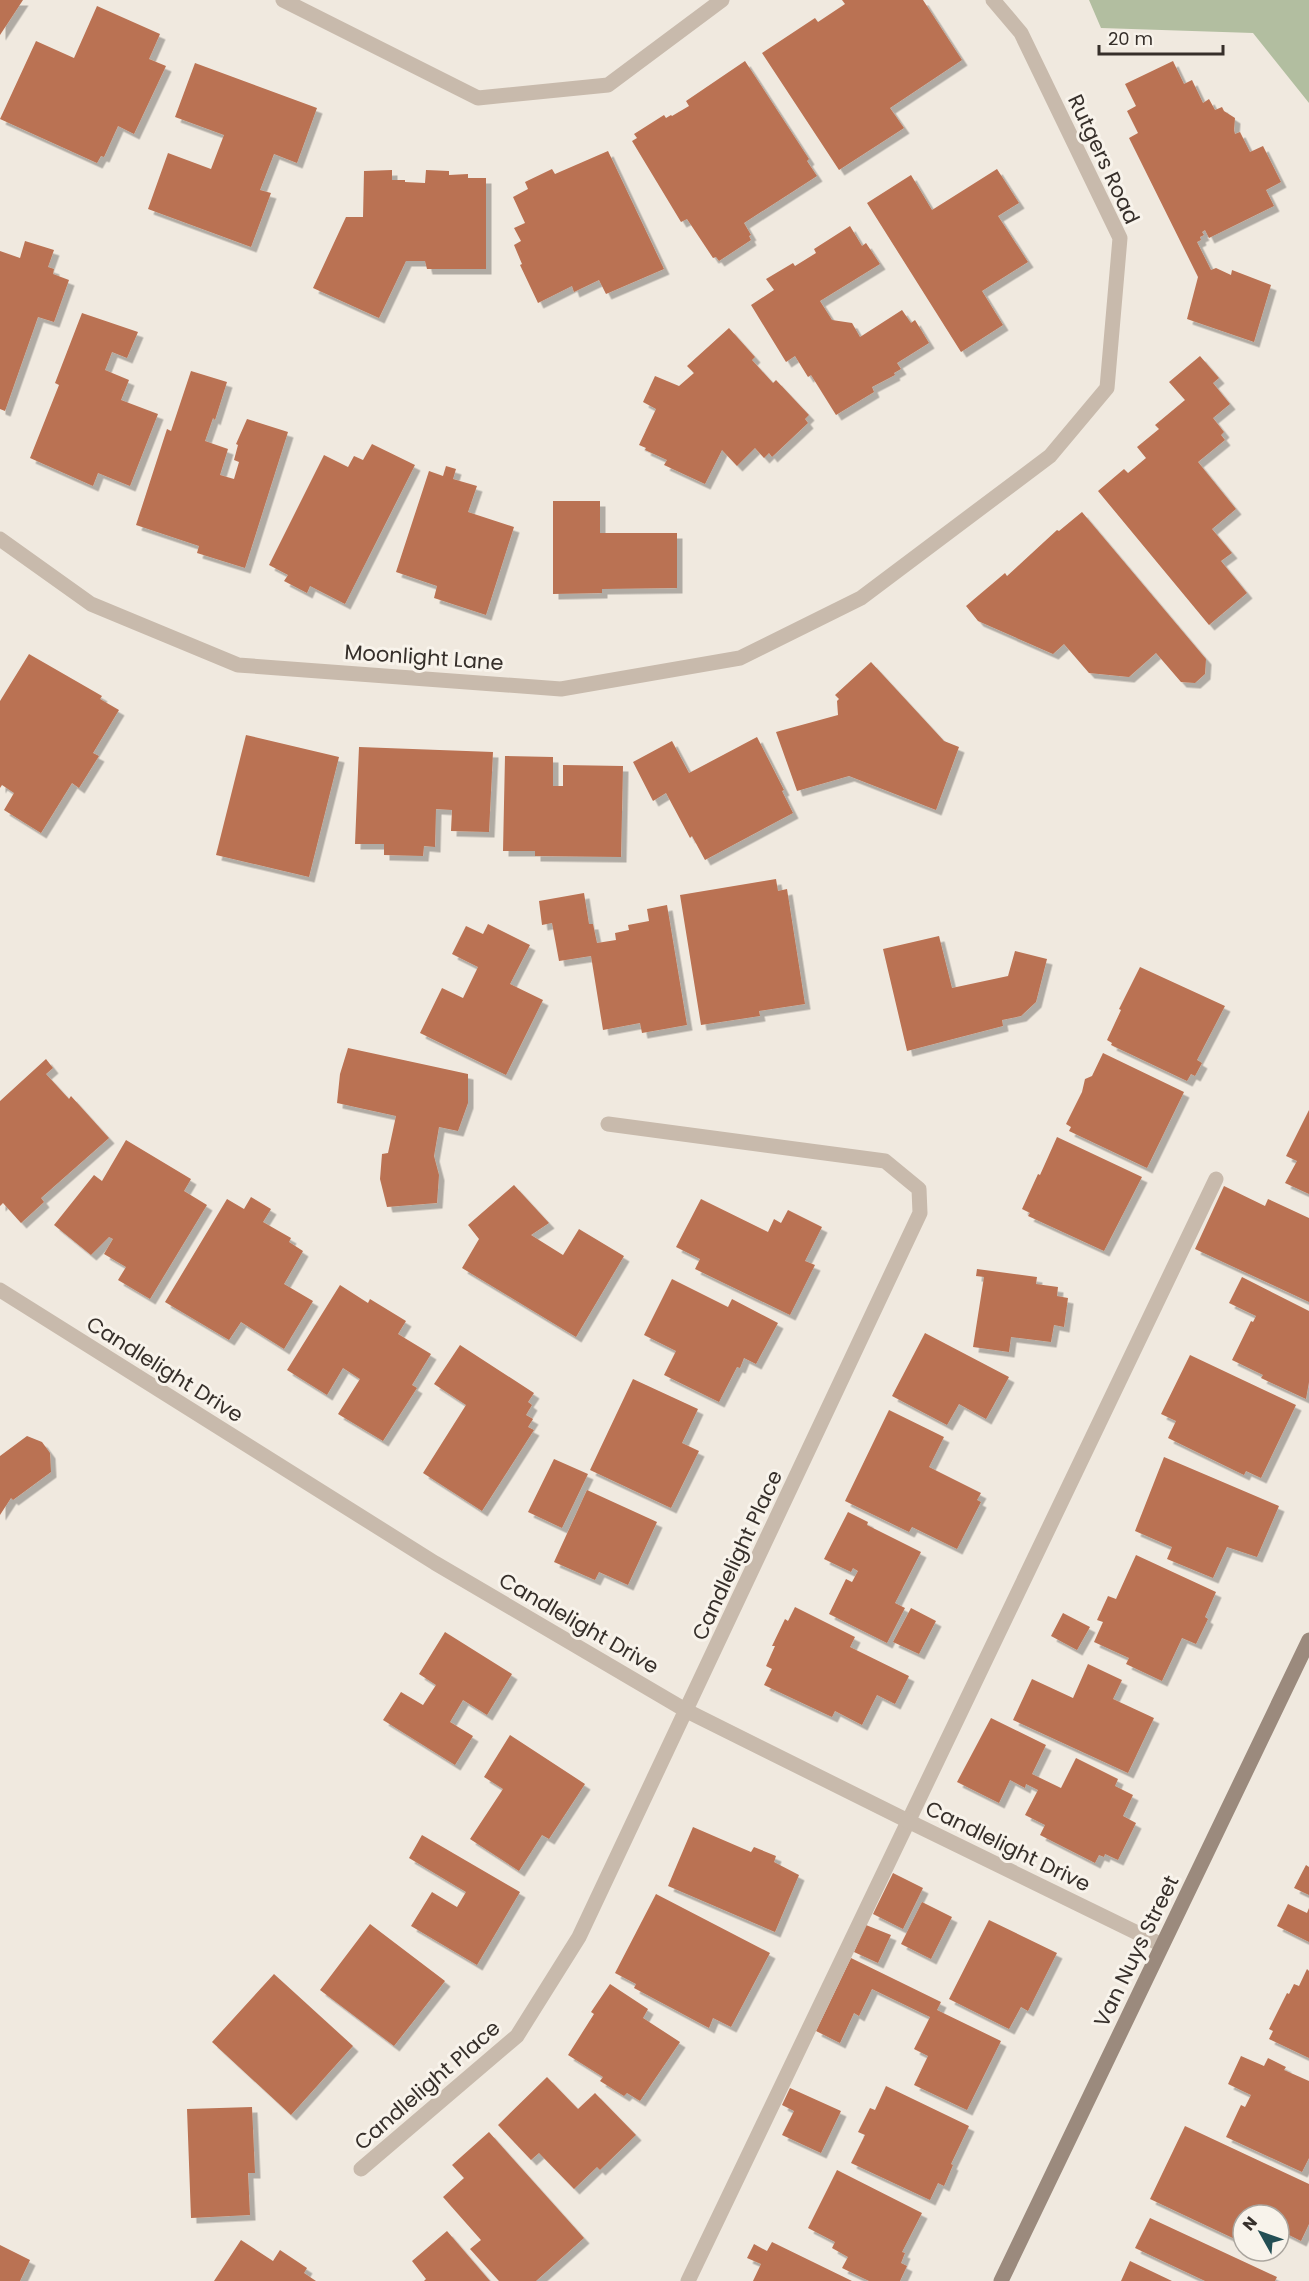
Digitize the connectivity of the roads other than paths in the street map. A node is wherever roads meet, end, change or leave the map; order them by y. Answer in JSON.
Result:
{"nodes":[{"id":1,"x":283,"y":0,"type":"edge"},
{"id":2,"x":722,"y":0,"type":"edge"},
{"id":3,"x":993,"y":0,"type":"edge"},
{"id":4,"x":0,"y":539,"type":"edge"},
{"id":5,"x":861,"y":598,"type":"joint"},
{"id":6,"x":608,"y":1124,"type":"dead end"},
{"id":7,"x":1216,"y":1179,"type":"dead end"},
{"id":8,"x":0,"y":1290,"type":"edge"},
{"id":9,"x":1309,"y":1640,"type":"edge"},
{"id":10,"x":687,"y":1711,"type":"junction"},
{"id":11,"x":908,"y":1821,"type":"junction"},
{"id":12,"x":1162,"y":1945,"type":"junction"},
{"id":13,"x":361,"y":2169,"type":"dead end"},
{"id":14,"x":688,"y":2281,"type":"edge"},
{"id":15,"x":1001,"y":2281,"type":"edge"}],
"edges":[{"from":1,"to":2,"type":"street"},
{"from":3,"to":5,"type":"street","name":"Rutgers Road"},
{"from":4,"to":5,"type":"street","name":"Moonlight Lane"},
{"from":6,"to":10,"type":"street","name":"Candlelight Place"},
{"from":7,"to":11,"type":"street"},
{"from":8,"to":10,"type":"street","name":"Candlelight Drive"},
{"from":9,"to":12,"type":"street","name":"Van Nuys Street"},
{"from":10,"to":11,"type":"street","name":"Candlelight Drive"},
{"from":10,"to":13,"type":"street","name":"Candlelight Place"},
{"from":11,"to":12,"type":"street","name":"Candlelight Drive"},
{"from":11,"to":14,"type":"street"},
{"from":12,"to":15,"type":"street","name":"Van Nuys Street"}]}
